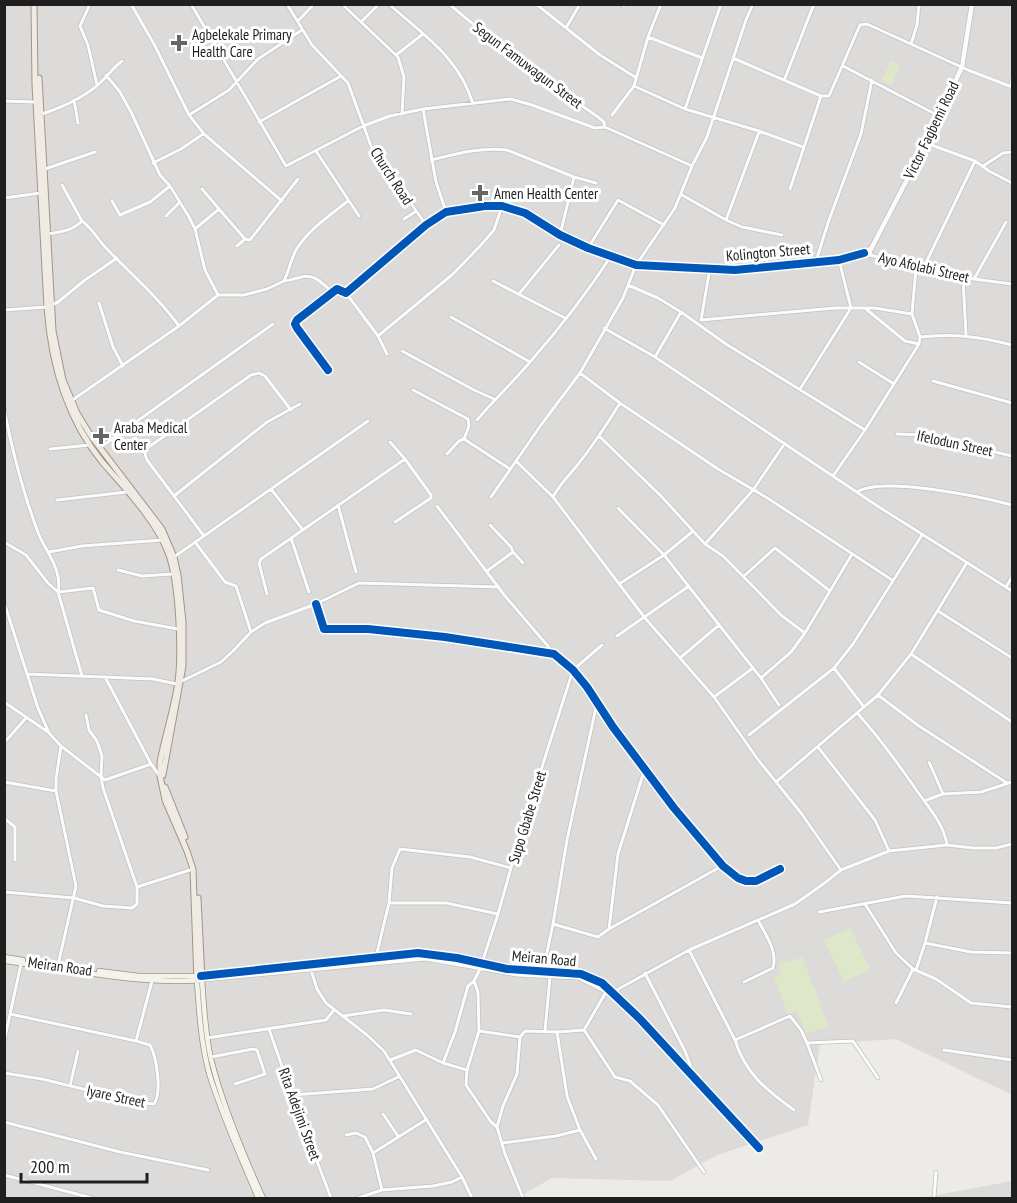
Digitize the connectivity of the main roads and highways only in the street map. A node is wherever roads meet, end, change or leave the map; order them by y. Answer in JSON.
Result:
{"nodes":[{"id":1,"x":36,"y":4,"type":"edge"},
{"id":2,"x":36,"y":18,"type":"junction"},
{"id":3,"x":43,"y":192,"type":"junction"},
{"id":4,"x":49,"y":306,"type":"junction"},
{"id":5,"x":129,"y":491,"type":"junction"},
{"id":6,"x":180,"y":682,"type":"junction"},
{"id":7,"x":4,"y":959,"type":"edge"},
{"id":8,"x":199,"y":978,"type":"junction"},
{"id":9,"x":172,"y":979,"type":"junction"},
{"id":10,"x":258,"y":1198,"type":"edge"},
{"id":11,"x":263,"y":1198,"type":"edge"}],
"edges":[{"from":1,"to":2,"type":"main road"},
{"from":2,"to":3,"type":"main road"},
{"from":2,"to":3,"type":"main road"},
{"from":3,"to":4,"type":"main road"},
{"from":3,"to":4,"type":"main road"},
{"from":4,"to":5,"type":"main road"},
{"from":4,"to":5,"type":"main road"},
{"from":5,"to":6,"type":"main road"},
{"from":5,"to":6,"type":"main road"},
{"from":6,"to":8,"type":"main road"},
{"from":6,"to":8,"type":"main road"},
{"from":7,"to":9,"type":"main road","name":"Meiran Road"},
{"from":7,"to":9,"type":"main road","name":"Meiran Road"},
{"from":8,"to":9,"type":"main road","name":"Meiran Road"},
{"from":8,"to":10,"type":"main road"},
{"from":8,"to":11,"type":"main road"}]}
